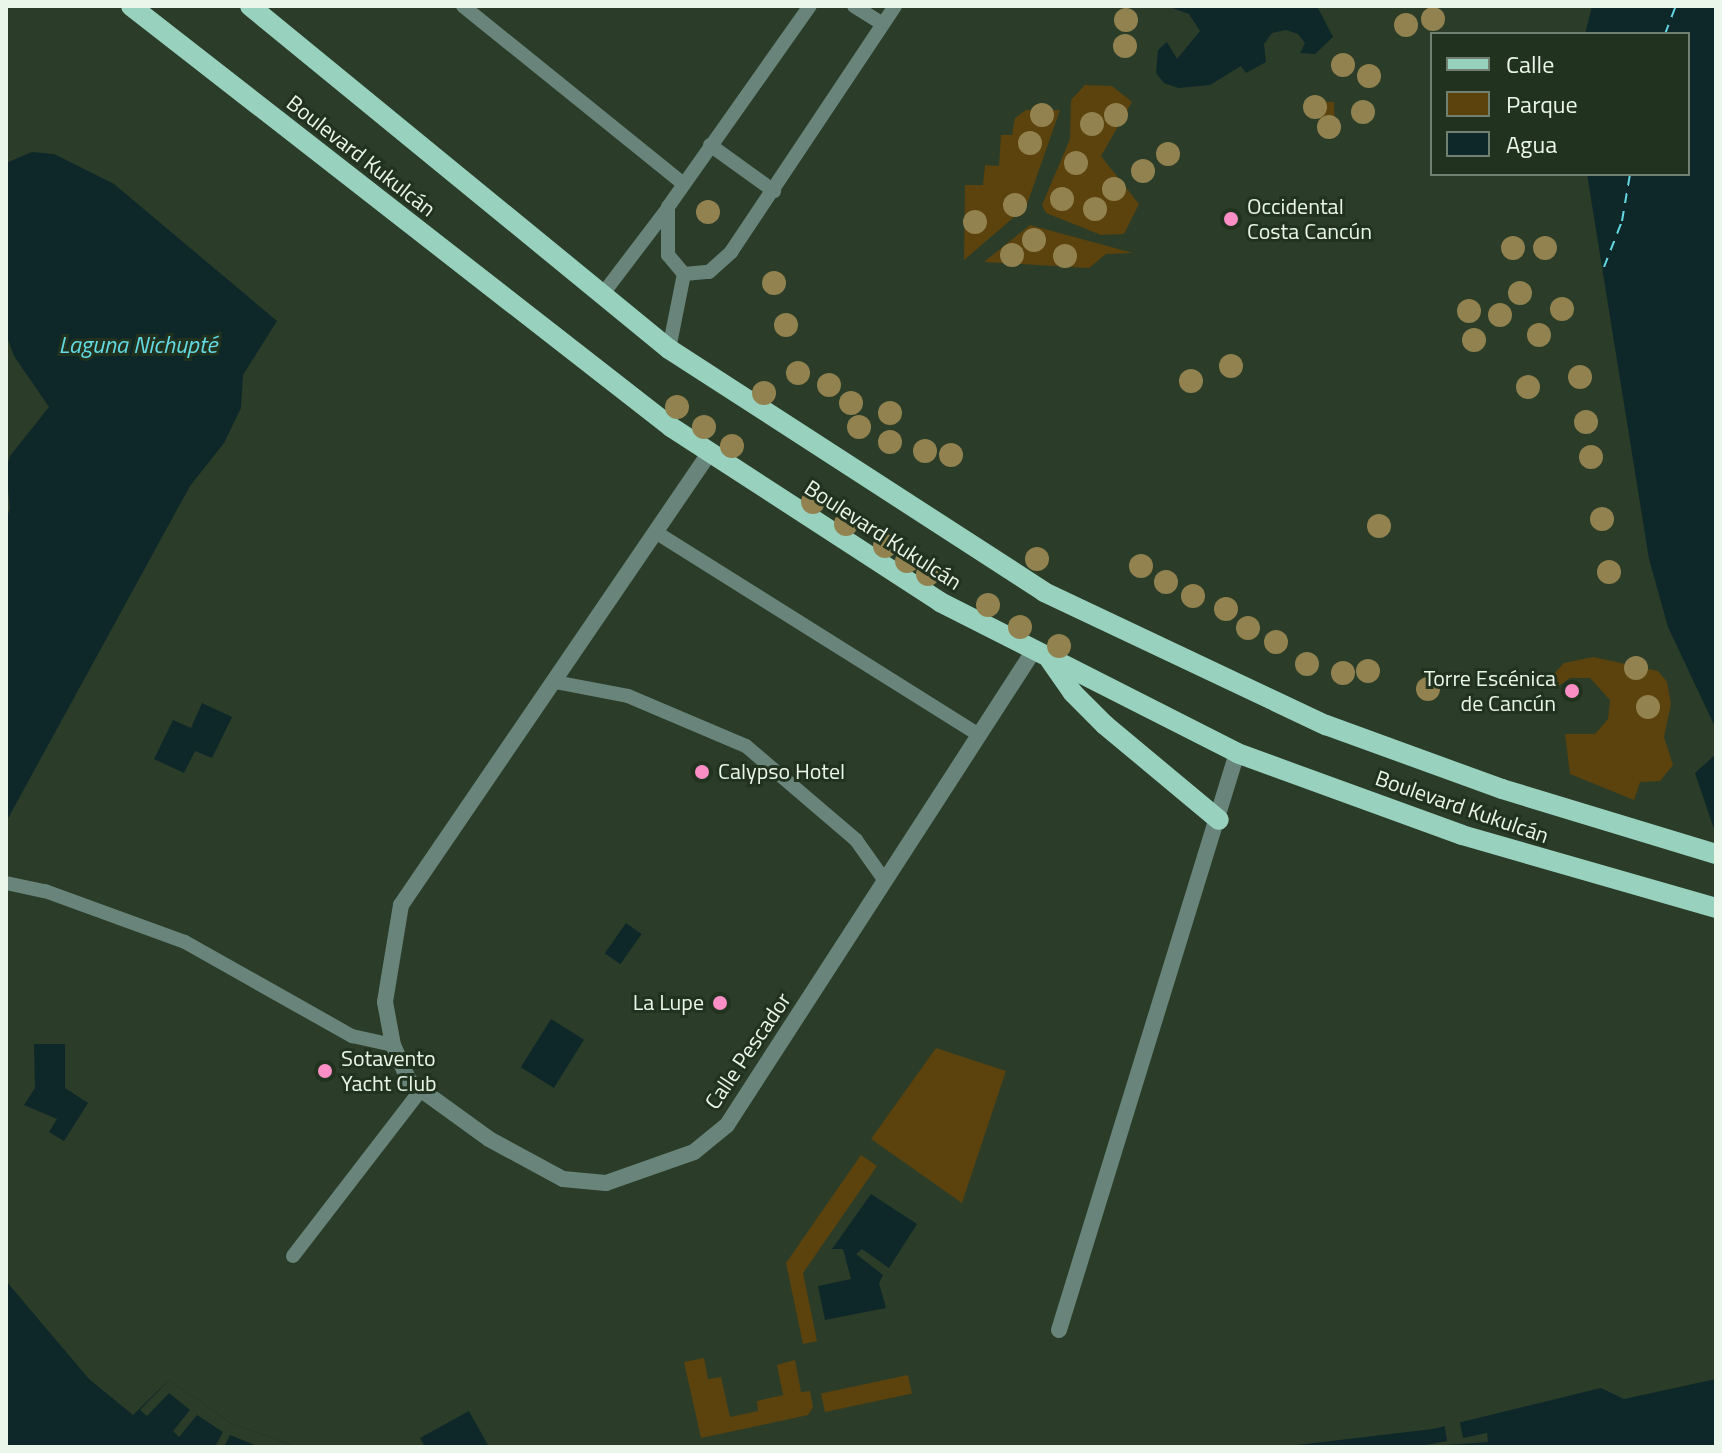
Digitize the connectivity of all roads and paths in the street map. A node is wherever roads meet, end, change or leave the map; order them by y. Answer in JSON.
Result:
{"nodes":[{"id":1,"x":131,"y":6,"type":"edge"},
{"id":2,"x":250,"y":6,"type":"edge"},
{"id":3,"x":463,"y":6,"type":"edge"},
{"id":4,"x":810,"y":6,"type":"edge"},
{"id":5,"x":854,"y":6,"type":"edge"},
{"id":6,"x":895,"y":6,"type":"edge"},
{"id":7,"x":883,"y":24,"type":"junction"},
{"id":8,"x":710,"y":145,"type":"junction"},
{"id":9,"x":682,"y":183,"type":"junction"},
{"id":10,"x":774,"y":191,"type":"junction"},
{"id":11,"x":668,"y":207,"type":"junction"},
{"id":12,"x":684,"y":274,"type":"junction"},
{"id":13,"x":602,"y":295,"type":"junction"},
{"id":14,"x":669,"y":349,"type":"junction"},
{"id":15,"x":710,"y":452,"type":"junction"},
{"id":16,"x":657,"y":533,"type":"junction"},
{"id":17,"x":1041,"y":654,"type":"junction"},
{"id":18,"x":555,"y":682,"type":"junction"},
{"id":19,"x":979,"y":735,"type":"junction"},
{"id":20,"x":1237,"y":753,"type":"junction"},
{"id":21,"x":1219,"y":820,"type":"junction"},
{"id":22,"x":1716,"y":854,"type":"edge"},
{"id":23,"x":885,"y":881,"type":"junction"},
{"id":24,"x":6,"y":883,"type":"edge"},
{"id":25,"x":1716,"y":908,"type":"edge"},
{"id":26,"x":393,"y":1045,"type":"junction"},
{"id":27,"x":421,"y":1090,"type":"junction"},
{"id":28,"x":293,"y":1256,"type":"dead end"},
{"id":29,"x":1059,"y":1330,"type":"dead end"}],
"edges":[{"from":1,"to":15,"type":"main road","name":"Boulevard Kukulcán"},
{"from":2,"to":13,"type":"main road","name":"Boulevard Kukulcán"},
{"from":3,"to":9,"type":"lane"},
{"from":4,"to":8,"type":"lane"},
{"from":5,"to":7,"type":"lane"},
{"from":6,"to":7,"type":"lane"},
{"from":7,"to":10,"type":"lane"},
{"from":8,"to":9,"type":"lane"},
{"from":8,"to":10,"type":"lane"},
{"from":9,"to":11,"type":"lane"},
{"from":10,"to":12,"type":"lane"},
{"from":11,"to":12,"type":"lane"},
{"from":11,"to":13,"type":"lane"},
{"from":12,"to":14,"type":"lane"},
{"from":13,"to":14,"type":"main road","name":"Boulevard Kukulcán"},
{"from":14,"to":22,"type":"main road","name":"Boulevard Kukulcán"},
{"from":15,"to":16,"type":"street","name":"Calle Pescador"},
{"from":15,"to":17,"type":"main road","name":"Boulevard Kukulcán"},
{"from":16,"to":18,"type":"street","name":"Calle Pescador"},
{"from":16,"to":19,"type":"lane"},
{"from":17,"to":19,"type":"street","name":"Calle Pescador"},
{"from":17,"to":20,"type":"main road","name":"Boulevard Kukulcán"},
{"from":17,"to":21,"type":"main road"},
{"from":18,"to":23,"type":"lane"},
{"from":18,"to":26,"type":"street","name":"Calle Pescador"},
{"from":19,"to":23,"type":"street","name":"Calle Pescador"},
{"from":20,"to":21,"type":"street"},
{"from":20,"to":25,"type":"main road","name":"Boulevard Kukulcán"},
{"from":21,"to":29,"type":"street"},
{"from":23,"to":27,"type":"street","name":"Calle Pescador"},
{"from":24,"to":26,"type":"lane"},
{"from":26,"to":27,"type":"street","name":"Calle Pescador"},
{"from":27,"to":28,"type":"lane"}]}
